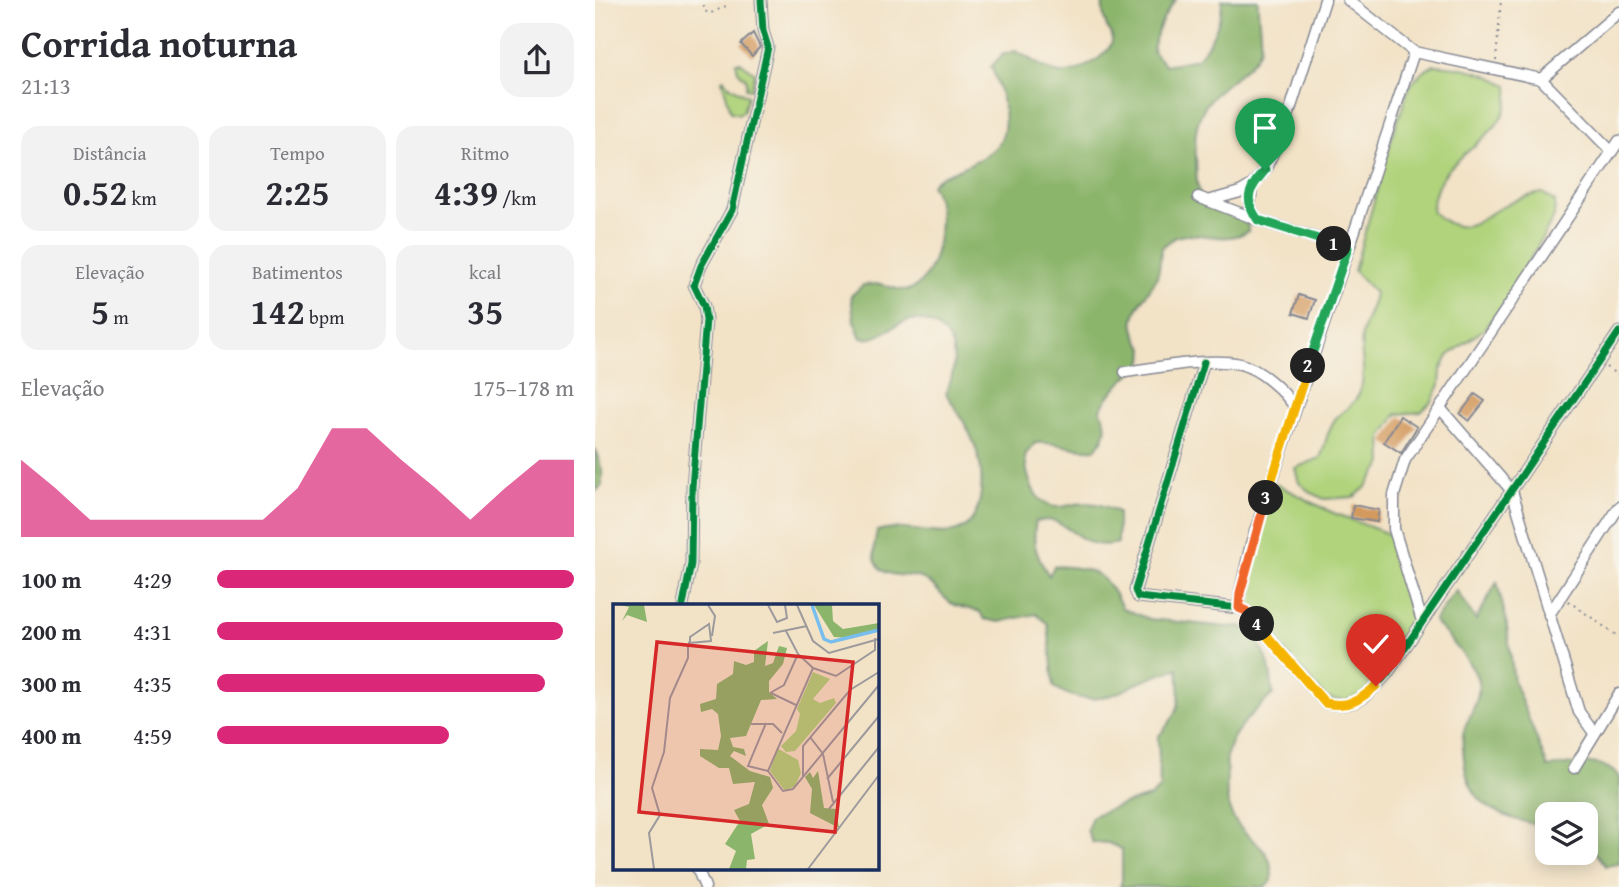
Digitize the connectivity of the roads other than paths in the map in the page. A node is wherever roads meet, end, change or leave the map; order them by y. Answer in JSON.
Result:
{"nodes":[{"id":1,"x":761,"y":0,"type":"edge"},
{"id":2,"x":1325,"y":0,"type":"edge"},
{"id":3,"x":1347,"y":0,"type":"edge"},
{"id":4,"x":1619,"y":12,"type":"edge"},
{"id":5,"x":1414,"y":52,"type":"junction"},
{"id":6,"x":1542,"y":79,"type":"junction"},
{"id":7,"x":1619,"y":141,"type":"edge"},
{"id":8,"x":1612,"y":151,"type":"junction"},
{"id":9,"x":1252,"y":186,"type":"junction"},
{"id":10,"x":1258,"y":220,"type":"junction"},
{"id":11,"x":1348,"y":248,"type":"junction"},
{"id":12,"x":1619,"y":332,"type":"edge"},
{"id":13,"x":1204,"y":362,"type":"junction"},
{"id":14,"x":1125,"y":372,"type":"dead end"},
{"id":15,"x":1295,"y":407,"type":"junction"},
{"id":16,"x":1440,"y":408,"type":"junction"},
{"id":17,"x":1512,"y":491,"type":"junction"},
{"id":18,"x":1619,"y":507,"type":"edge"},
{"id":19,"x":684,"y":604,"type":"edge"},
{"id":20,"x":1239,"y":608,"type":"junction"},
{"id":21,"x":1549,"y":615,"type":"junction"},
{"id":22,"x":1422,"y":621,"type":"junction"},
{"id":23,"x":1619,"y":694,"type":"edge"},
{"id":24,"x":1594,"y":733,"type":"junction"},
{"id":25,"x":1574,"y":768,"type":"dead end"},
{"id":26,"x":698,"y":870,"type":"edge"},
{"id":27,"x":705,"y":887,"type":"edge"}],
"edges":[{"from":1,"to":19,"type":"street"},
{"from":2,"to":9,"type":"street"},
{"from":3,"to":5,"type":"street"},
{"from":4,"to":6,"type":"street"},
{"from":5,"to":6,"type":"street"},
{"from":5,"to":11,"type":"street"},
{"from":6,"to":8,"type":"street"},
{"from":7,"to":8,"type":"street"},
{"from":8,"to":16,"type":"street"},
{"from":9,"to":10,"type":"street"},
{"from":9,"to":10,"type":"street"},
{"from":10,"to":11,"type":"street"},
{"from":11,"to":15,"type":"street"},
{"from":12,"to":17,"type":"street"},
{"from":13,"to":14,"type":"street"},
{"from":13,"to":15,"type":"street"},
{"from":13,"to":20,"type":"street"},
{"from":15,"to":20,"type":"street"},
{"from":16,"to":17,"type":"street"},
{"from":16,"to":22,"type":"street"},
{"from":17,"to":21,"type":"street"},
{"from":17,"to":22,"type":"street"},
{"from":18,"to":21,"type":"street"},
{"from":20,"to":22,"type":"street"},
{"from":21,"to":24,"type":"street"},
{"from":23,"to":24,"type":"street"},
{"from":24,"to":25,"type":"street"},
{"from":26,"to":27,"type":"street"}]}
